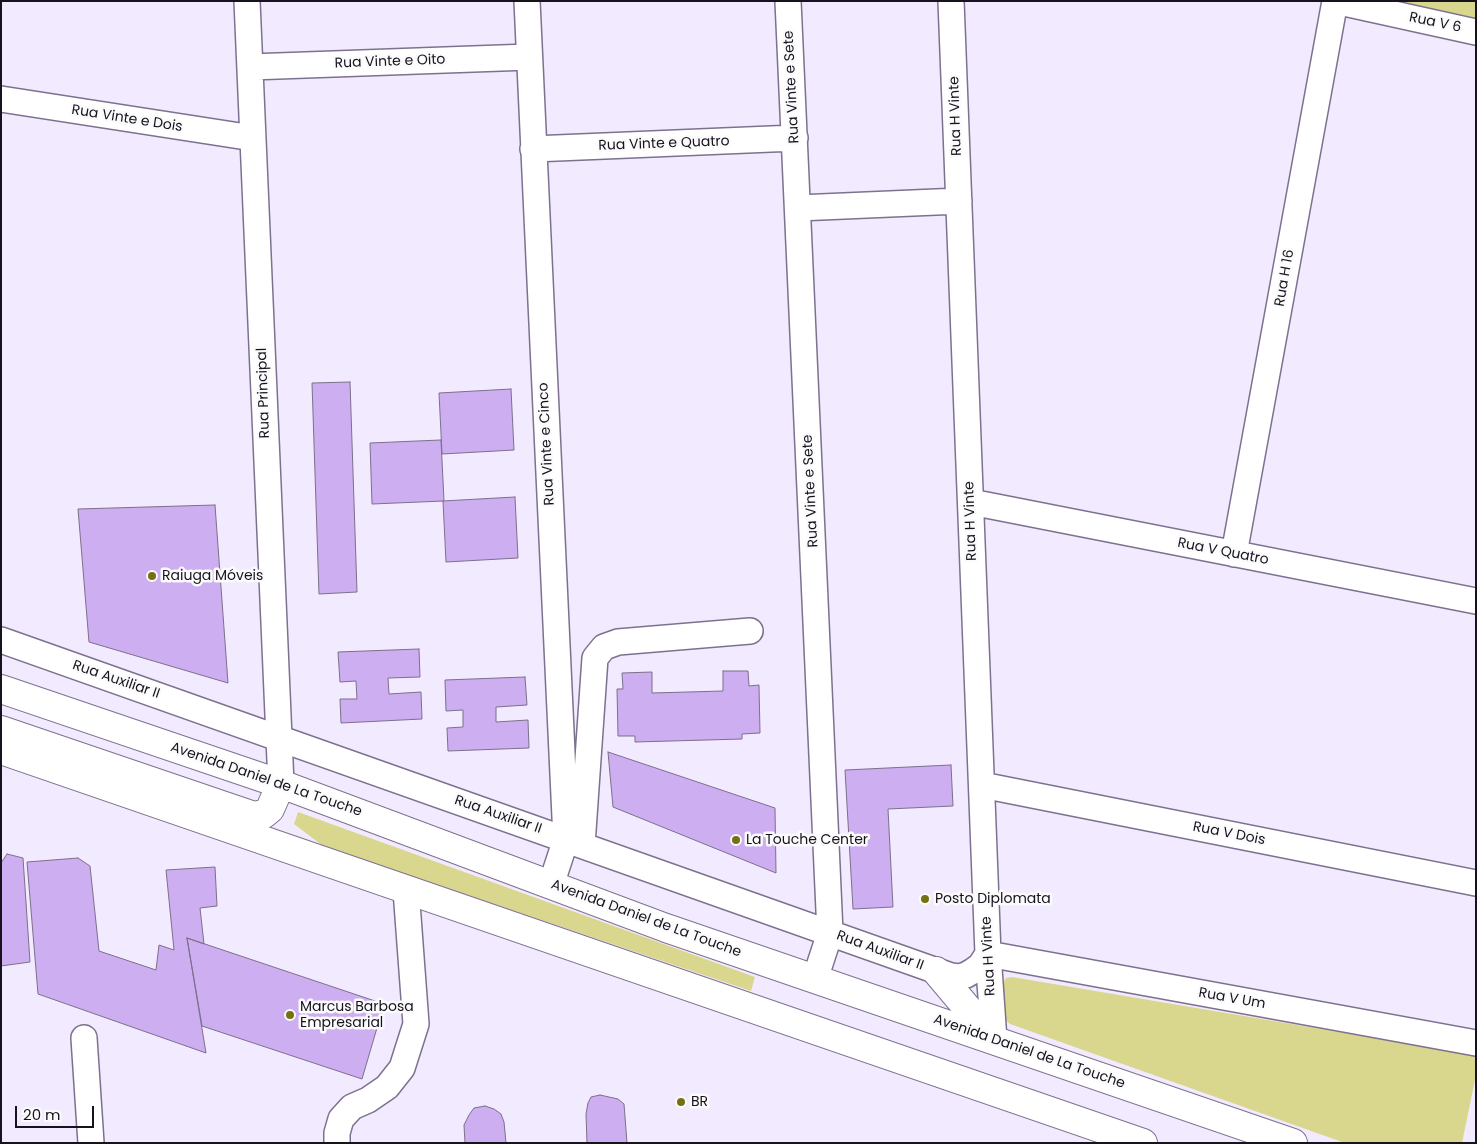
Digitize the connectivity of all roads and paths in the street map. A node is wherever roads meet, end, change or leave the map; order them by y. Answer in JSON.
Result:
{"nodes":[{"id":1,"x":247,"y":1,"type":"edge"},
{"id":2,"x":527,"y":1,"type":"edge"},
{"id":3,"x":788,"y":1,"type":"edge"},
{"id":4,"x":951,"y":1,"type":"edge"},
{"id":5,"x":1335,"y":1,"type":"edge"},
{"id":6,"x":1476,"y":32,"type":"edge"},
{"id":7,"x":529,"y":57,"type":"junction"},
{"id":8,"x":250,"y":67,"type":"junction"},
{"id":9,"x":1,"y":100,"type":"edge"},
{"id":10,"x":253,"y":138,"type":"junction"},
{"id":11,"x":795,"y":138,"type":"junction"},
{"id":12,"x":533,"y":149,"type":"junction"},
{"id":13,"x":959,"y":201,"type":"junction"},
{"id":14,"x":798,"y":208,"type":"junction"},
{"id":15,"x":971,"y":502,"type":"junction"},
{"id":16,"x":1234,"y":554,"type":"junction"},
{"id":17,"x":1476,"y":601,"type":"edge"},
{"id":18,"x":750,"y":631,"type":"dead end"},
{"id":19,"x":1,"y":640,"type":"edge"},
{"id":20,"x":1,"y":689,"type":"edge"},
{"id":21,"x":1,"y":730,"type":"edge"},
{"id":22,"x":279,"y":738,"type":"junction"},
{"id":23,"x":1,"y":750,"type":"edge"},
{"id":24,"x":281,"y":784,"type":"junction"},
{"id":25,"x":982,"y":785,"type":"junction"},
{"id":26,"x":574,"y":842,"type":"junction"},
{"id":27,"x":1476,"y":883,"type":"edge"},
{"id":28,"x":551,"y":885,"type":"junction"},
{"id":29,"x":406,"y":890,"type":"junction"},
{"id":30,"x":830,"y":933,"type":"junction"},
{"id":31,"x":988,"y":954,"type":"junction"},
{"id":32,"x":936,"y":971,"type":"junction"},
{"id":33,"x":815,"y":979,"type":"junction"},
{"id":34,"x":84,"y":1038,"type":"dead end"},
{"id":35,"x":994,"y":1040,"type":"junction"},
{"id":36,"x":1476,"y":1043,"type":"edge"},
{"id":37,"x":91,"y":1143,"type":"edge"},
{"id":38,"x":337,"y":1143,"type":"edge"},
{"id":39,"x":1143,"y":1143,"type":"edge"},
{"id":40,"x":1293,"y":1143,"type":"edge"}],
"edges":[{"from":1,"to":8,"type":"street","name":"Rua Principal"},
{"from":2,"to":7,"type":"street","name":"Rua Vinte e Cinco"},
{"from":3,"to":11,"type":"street","name":"Rua Vinte e Sete"},
{"from":4,"to":13,"type":"street","name":"Rua H Vinte"},
{"from":5,"to":6,"type":"street","name":"Rua V 6"},
{"from":5,"to":16,"type":"street","name":"Rua H 16"},
{"from":7,"to":8,"type":"street","name":"Rua Vinte e Oito"},
{"from":7,"to":12,"type":"street","name":"Rua Vinte e Cinco"},
{"from":8,"to":10,"type":"street","name":"Rua Principal"},
{"from":9,"to":10,"type":"street","name":"Rua Vinte e Dois"},
{"from":10,"to":22,"type":"street","name":"Rua Principal"},
{"from":11,"to":12,"type":"street","name":"Rua Vinte e Quatro"},
{"from":11,"to":14,"type":"street","name":"Rua Vinte e Sete"},
{"from":12,"to":26,"type":"street","name":"Rua Vinte e Cinco"},
{"from":13,"to":14,"type":"street"},
{"from":13,"to":15,"type":"street","name":"Rua H Vinte"},
{"from":14,"to":30,"type":"street","name":"Rua Vinte e Sete"},
{"from":15,"to":16,"type":"street","name":"Rua V Quatro"},
{"from":15,"to":25,"type":"street","name":"Rua H Vinte"},
{"from":16,"to":17,"type":"street","name":"Rua V Quatro"},
{"from":18,"to":26,"type":"street"},
{"from":19,"to":22,"type":"street","name":"Rua Auxiliar II"},
{"from":20,"to":24,"type":"main road","name":"Avenida Daniel de La Touche"},
{"from":21,"to":24,"type":"main road"},
{"from":22,"to":24,"type":"street","name":"Rua Principal"},
{"from":22,"to":26,"type":"street","name":"Rua Auxiliar II"},
{"from":23,"to":29,"type":"main road"},
{"from":24,"to":28,"type":"main road","name":"Avenida Daniel de La Touche"},
{"from":25,"to":27,"type":"street","name":"Rua V Dois"},
{"from":25,"to":31,"type":"street","name":"Rua H Vinte"},
{"from":26,"to":28,"type":"street","name":"Rua Vinte e Cinco"},
{"from":26,"to":30,"type":"street","name":"Rua Auxiliar II"},
{"from":28,"to":33,"type":"main road","name":"Avenida Daniel de La Touche"},
{"from":29,"to":38,"type":"street"},
{"from":29,"to":39,"type":"main road"},
{"from":30,"to":32,"type":"street","name":"Rua Auxiliar II"},
{"from":30,"to":33,"type":"street","name":"Rua Vinte e Sete"},
{"from":31,"to":32,"type":"street","name":"Rua Auxiliar II"},
{"from":31,"to":35,"type":"street","name":"Rua H Vinte"},
{"from":31,"to":36,"type":"street","name":"Rua V Um"},
{"from":32,"to":35,"type":"main road"},
{"from":33,"to":35,"type":"main road","name":"Avenida Daniel de La Touche"},
{"from":34,"to":37,"type":"street"},
{"from":35,"to":40,"type":"main road","name":"Avenida Daniel de La Touche"}]}
